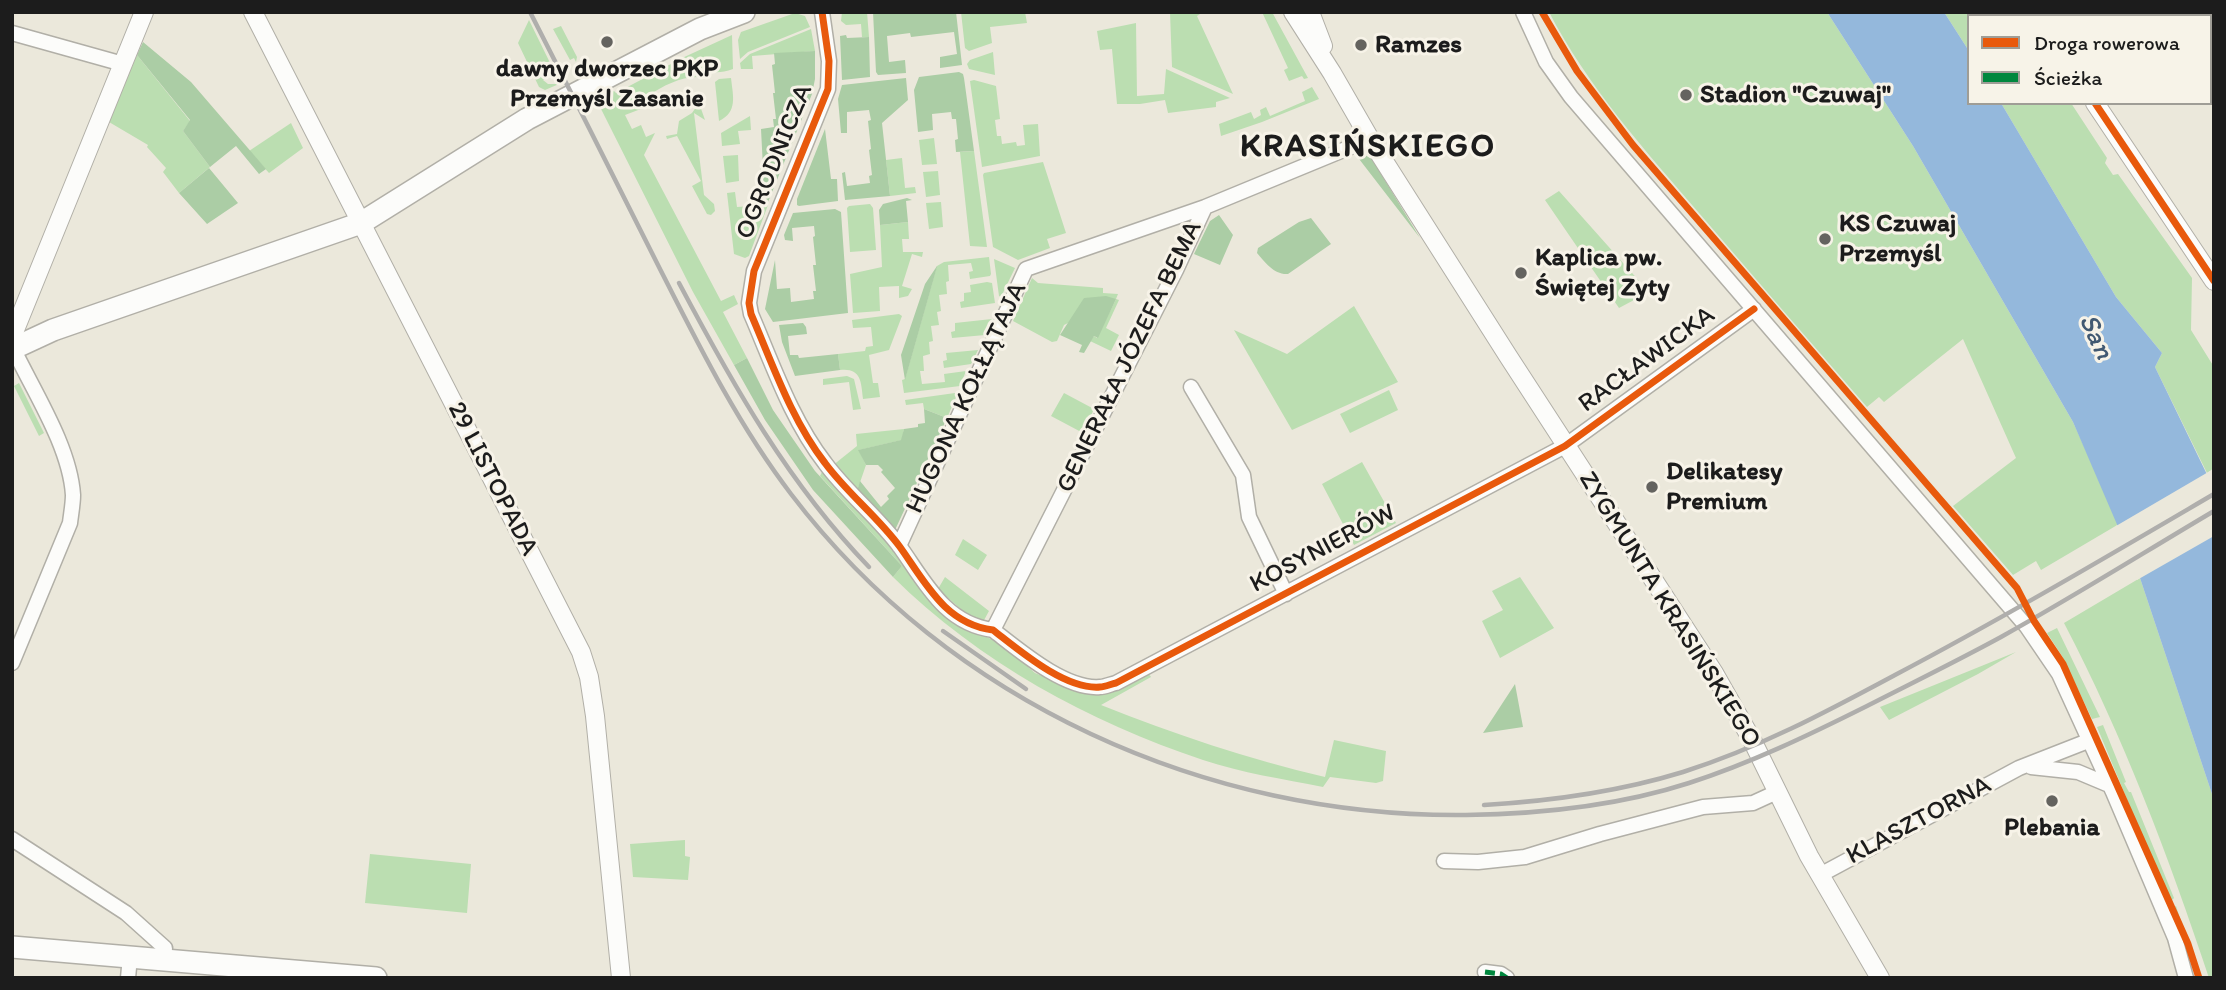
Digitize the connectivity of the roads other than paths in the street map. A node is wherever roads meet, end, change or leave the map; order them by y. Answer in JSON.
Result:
{"nodes":[{"id":1,"x":144,"y":12,"type":"edge"},
{"id":2,"x":253,"y":12,"type":"edge"},
{"id":3,"x":744,"y":12,"type":"edge"},
{"id":4,"x":822,"y":12,"type":"edge"},
{"id":5,"x":1293,"y":12,"type":"edge"},
{"id":6,"x":1310,"y":12,"type":"edge"},
{"id":7,"x":1523,"y":12,"type":"edge"},
{"id":8,"x":12,"y":33,"type":"edge"},
{"id":9,"x":123,"y":64,"type":"junction"},
{"id":10,"x":1332,"y":73,"type":"junction"},
{"id":11,"x":2096,"y":105,"type":"edge"},
{"id":12,"x":1370,"y":139,"type":"junction"},
{"id":13,"x":1205,"y":206,"type":"junction"},
{"id":14,"x":361,"y":223,"type":"junction"},
{"id":15,"x":2214,"y":281,"type":"edge"},
{"id":16,"x":26,"y":306,"type":"junction"},
{"id":17,"x":1754,"y":309,"type":"junction"},
{"id":18,"x":14,"y":327,"type":"edge"},
{"id":19,"x":53,"y":330,"type":"junction"},
{"id":20,"x":12,"y":342,"type":"edge"},
{"id":21,"x":13,"y":348,"type":"edge"},
{"id":22,"x":1191,"y":387,"type":"dead end"},
{"id":23,"x":1565,"y":446,"type":"junction"},
{"id":24,"x":899,"y":546,"type":"junction"},
{"id":25,"x":1286,"y":594,"type":"junction"},
{"id":26,"x":19,"y":630,"type":"edge"},
{"id":27,"x":993,"y":630,"type":"junction"},
{"id":28,"x":12,"y":663,"type":"edge"},
{"id":29,"x":2088,"y":741,"type":"junction"},
{"id":30,"x":2019,"y":768,"type":"junction"},
{"id":31,"x":2109,"y":785,"type":"junction"},
{"id":32,"x":1777,"y":792,"type":"junction"},
{"id":33,"x":12,"y":839,"type":"edge"},
{"id":34,"x":1444,"y":861,"type":"dead end"},
{"id":35,"x":1820,"y":875,"type":"junction"},
{"id":36,"x":12,"y":947,"type":"edge"},
{"id":37,"x":164,"y":960,"type":"junction"},
{"id":38,"x":129,"y":967,"type":"edge"},
{"id":39,"x":243,"y":972,"type":"edge"},
{"id":40,"x":1485,"y":972,"type":"dead end"},
{"id":41,"x":1506,"y":972,"type":"edge"},
{"id":42,"x":376,"y":978,"type":"edge"},
{"id":43,"x":621,"y":978,"type":"edge"},
{"id":44,"x":1880,"y":978,"type":"edge"},
{"id":45,"x":2186,"y":978,"type":"edge"}],
"edges":[{"from":1,"to":9,"type":"street"},
{"from":2,"to":14,"type":"street","name":"29 LISTOPADA"},
{"from":3,"to":14,"type":"main road"},
{"from":4,"to":24,"type":"street","name":"OGRODNICZA"},
{"from":5,"to":10,"type":"street","name":"ZYGMUNTA KRASIŃSKIEGO"},
{"from":6,"to":10,"type":"street","name":"ZYGMUNTA KRASIŃSKIEGO"},
{"from":7,"to":17,"type":"street"},
{"from":8,"to":9,"type":"street"},
{"from":9,"to":16,"type":"street"},
{"from":10,"to":12,"type":"street","name":"ZYGMUNTA KRASIŃSKIEGO"},
{"from":11,"to":15,"type":"street"},
{"from":12,"to":13,"type":"street","name":"GENERAŁA JÓZEFA BEMA"},
{"from":12,"to":23,"type":"street","name":"ZYGMUNTA KRASIŃSKIEGO"},
{"from":13,"to":24,"type":"street","name":"HUGONA KOŁŁĄTAJA"},
{"from":13,"to":27,"type":"street","name":"GENERAŁA JÓZEFA BEMA"},
{"from":14,"to":19,"type":"main road"},
{"from":14,"to":43,"type":"street","name":"29 LISTOPADA"},
{"from":16,"to":18,"type":"street"},
{"from":16,"to":19,"type":"street"},
{"from":17,"to":23,"type":"street","name":"RACŁAWICKA"},
{"from":17,"to":29,"type":"street"},
{"from":19,"to":21,"type":"main road"},
{"from":20,"to":21,"type":"street"},
{"from":21,"to":26,"type":"street"},
{"from":22,"to":25,"type":"street"},
{"from":23,"to":25,"type":"street","name":"KOSYNIERÓW"},
{"from":23,"to":32,"type":"street","name":"ZYGMUNTA KRASIŃSKIEGO"},
{"from":24,"to":27,"type":"street"},
{"from":25,"to":27,"type":"street","name":"KOSYNIERÓW"},
{"from":26,"to":28,"type":"street"},
{"from":29,"to":30,"type":"street","name":"KLASZTORNA"},
{"from":29,"to":31,"type":"street"},
{"from":30,"to":31,"type":"street","name":"KLASZTORNA"},
{"from":30,"to":35,"type":"street","name":"KLASZTORNA"},
{"from":31,"to":45,"type":"street"},
{"from":32,"to":34,"type":"street"},
{"from":32,"to":35,"type":"street","name":"ZYGMUNTA KRASIŃSKIEGO"},
{"from":33,"to":37,"type":"street"},
{"from":35,"to":44,"type":"street","name":"ZYGMUNTA KRASIŃSKIEGO"},
{"from":36,"to":38,"type":"main road"},
{"from":37,"to":38,"type":"main road"},
{"from":37,"to":39,"type":"main road"},
{"from":39,"to":42,"type":"main road"},
{"from":40,"to":41,"type":"street"}]}
